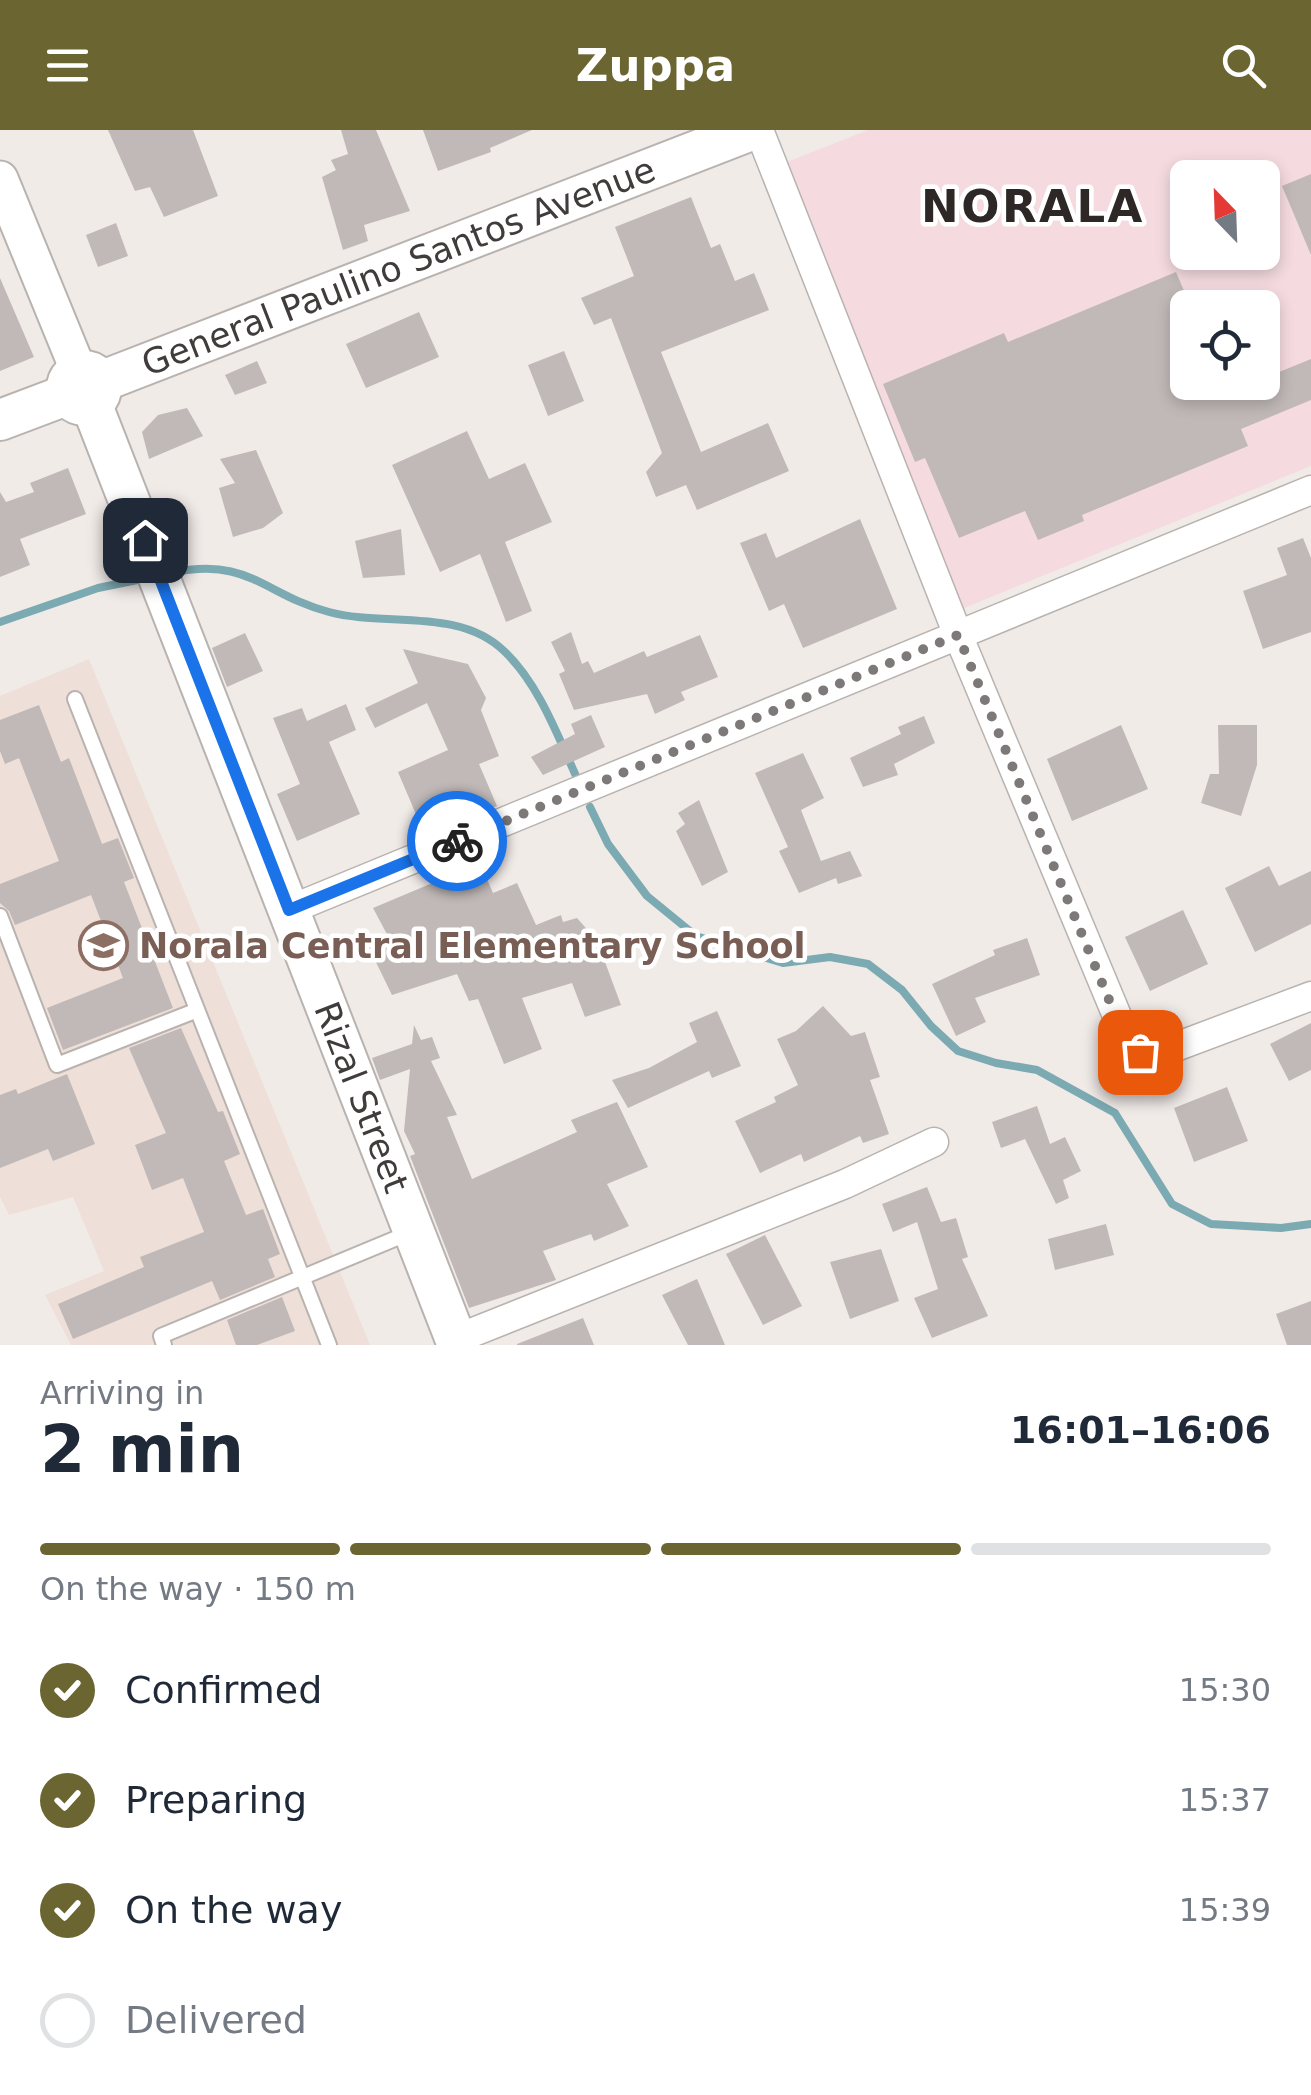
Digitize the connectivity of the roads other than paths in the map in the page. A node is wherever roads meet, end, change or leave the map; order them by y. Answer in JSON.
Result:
{"nodes":[{"id":1,"x":750,"y":130,"type":"edge"},
{"id":2,"x":759,"y":130,"type":"edge"},
{"id":3,"x":0,"y":179,"type":"edge"},
{"id":4,"x":85,"y":388,"type":"junction"},
{"id":5,"x":0,"y":420,"type":"edge"},
{"id":6,"x":1311,"y":490,"type":"edge"},
{"id":7,"x":958,"y":635,"type":"junction"},
{"id":8,"x":75,"y":700,"type":"dead end"},
{"id":9,"x":289,"y":910,"type":"junction"},
{"id":10,"x":0,"y":916,"type":"edge"},
{"id":11,"x":1311,"y":996,"type":"edge"},
{"id":12,"x":195,"y":1011,"type":"junction"},
{"id":13,"x":934,"y":1142,"type":"dead end"},
{"id":14,"x":414,"y":1231,"type":"junction"},
{"id":15,"x":304,"y":1278,"type":"junction"},
{"id":16,"x":457,"y":1342,"type":"edge"},
{"id":17,"x":164,"y":1345,"type":"edge"},
{"id":18,"x":329,"y":1345,"type":"edge"}],
"edges":[{"from":1,"to":4,"type":"main road","name":"General Paulino Santos Avenue"},
{"from":2,"to":7,"type":"street"},
{"from":3,"to":4,"type":"street"},
{"from":4,"to":5,"type":"main road","name":"General Paulino Santos Avenue"},
{"from":4,"to":9,"type":"main road","name":"Rizal Street"},
{"from":6,"to":7,"type":"street"},
{"from":7,"to":9,"type":"street"},
{"from":7,"to":11,"type":"street"},
{"from":8,"to":12,"type":"lane"},
{"from":9,"to":14,"type":"main road","name":"Rizal Street"},
{"from":10,"to":12,"type":"lane"},
{"from":12,"to":15,"type":"lane"},
{"from":13,"to":16,"type":"street"},
{"from":14,"to":15,"type":"lane"},
{"from":14,"to":16,"type":"main road","name":"Rizal Street"},
{"from":15,"to":17,"type":"lane"},
{"from":15,"to":18,"type":"lane"}]}
